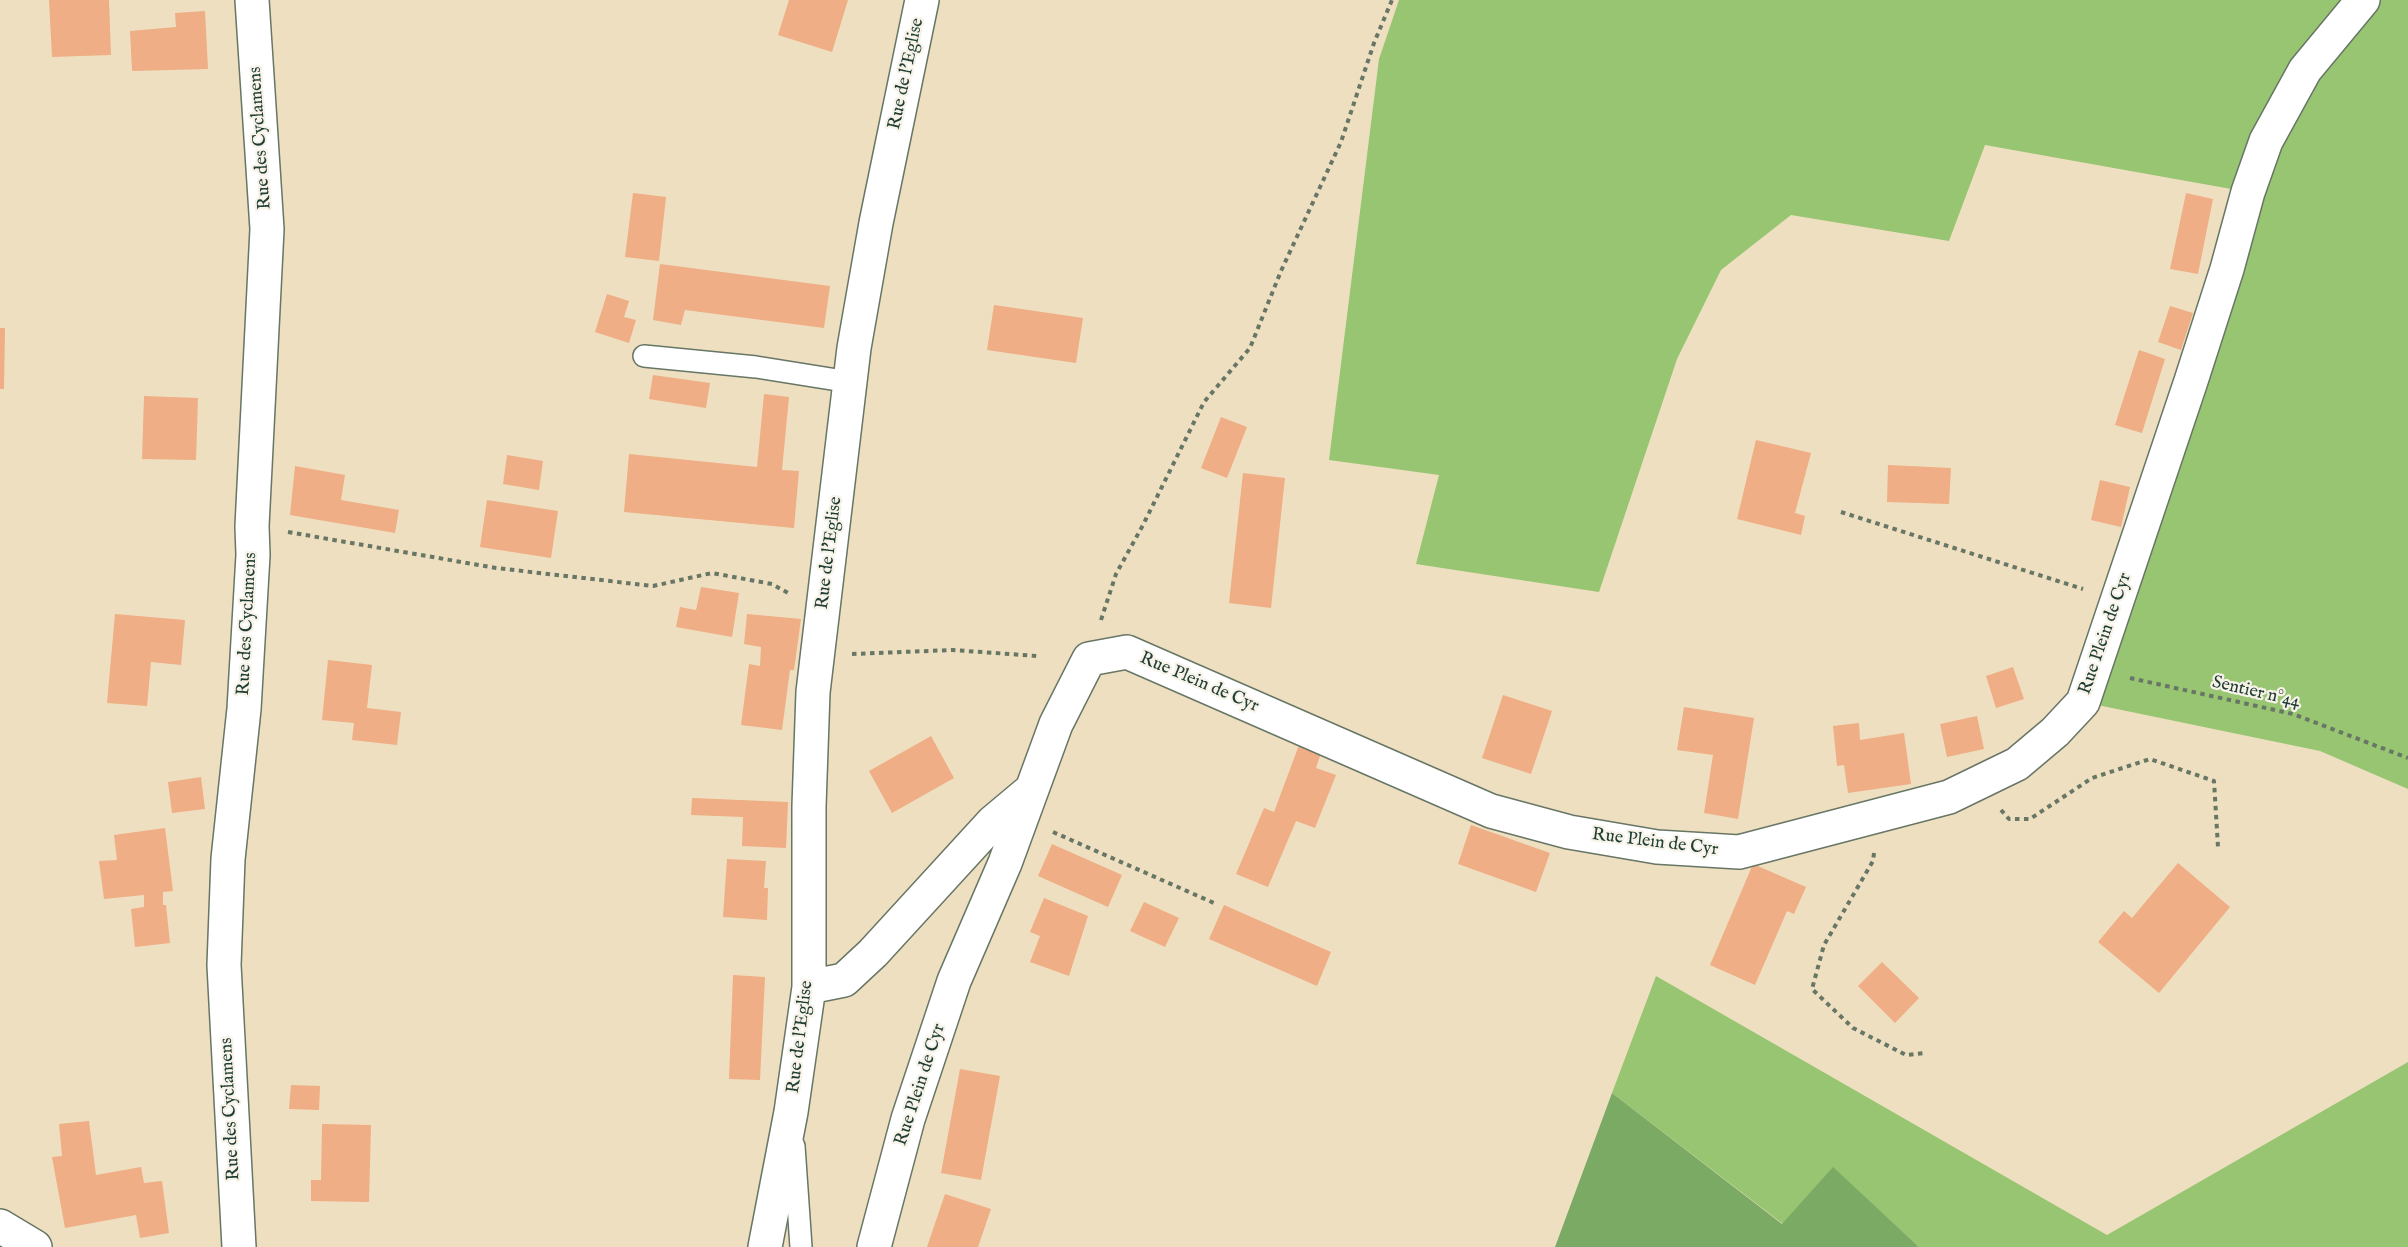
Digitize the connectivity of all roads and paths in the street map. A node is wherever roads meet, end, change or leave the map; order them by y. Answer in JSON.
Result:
{"nodes":[{"id":1,"x":252,"y":0,"type":"edge"},
{"id":2,"x":922,"y":0,"type":"edge"},
{"id":3,"x":1392,"y":0,"type":"edge"},
{"id":4,"x":2363,"y":0,"type":"edge"},
{"id":5,"x":644,"y":356,"type":"dead end"},
{"id":6,"x":850,"y":382,"type":"junction"},
{"id":7,"x":1841,"y":512,"type":"dead end"},
{"id":8,"x":252,"y":526,"type":"junction"},
{"id":9,"x":2118,"y":600,"type":"junction"},
{"id":10,"x":823,"y":613,"type":"junction"},
{"id":11,"x":818,"y":656,"type":"junction"},
{"id":12,"x":1037,"y":656,"type":"dead end"},
{"id":13,"x":1089,"y":659,"type":"junction"},
{"id":14,"x":2094,"y":670,"type":"junction"},
{"id":15,"x":2408,"y":758,"type":"edge"},
{"id":16,"x":1978,"y":783,"type":"junction"},
{"id":17,"x":1027,"y":804,"type":"junction"},
{"id":18,"x":1882,"y":814,"type":"junction"},
{"id":19,"x":2218,"y":847,"type":"dead end"},
{"id":20,"x":1214,"y":903,"type":"dead end"},
{"id":21,"x":809,"y":987,"type":"junction"},
{"id":22,"x":1926,"y":1053,"type":"dead end"},
{"id":23,"x":791,"y":1112,"type":"junction"},
{"id":24,"x":0,"y":1226,"type":"edge"},
{"id":25,"x":35,"y":1247,"type":"edge"},
{"id":26,"x":239,"y":1247,"type":"edge"},
{"id":27,"x":765,"y":1247,"type":"edge"},
{"id":28,"x":801,"y":1247,"type":"edge"},
{"id":29,"x":874,"y":1247,"type":"edge"}],
"edges":[{"from":1,"to":8,"type":"street","name":"Rue des Cyclamens"},
{"from":2,"to":6,"type":"street","name":"Rue de l'Eglise"},
{"from":3,"to":13,"type":"path"},
{"from":4,"to":9,"type":"street","name":"Rue Plein de Cyr"},
{"from":5,"to":6,"type":"lane"},
{"from":6,"to":10,"type":"street","name":"Rue de l'Eglise"},
{"from":7,"to":9,"type":"path"},
{"from":8,"to":10,"type":"path"},
{"from":8,"to":26,"type":"street","name":"Rue des Cyclamens"},
{"from":9,"to":14,"type":"street","name":"Rue Plein de Cyr"},
{"from":10,"to":11,"type":"street","name":"Rue de l'Eglise"},
{"from":11,"to":12,"type":"path"},
{"from":11,"to":21,"type":"street","name":"Rue de l'Eglise"},
{"from":13,"to":17,"type":"street","name":"Rue Plein de Cyr"},
{"from":13,"to":18,"type":"street","name":"Rue Plein de Cyr"},
{"from":14,"to":15,"type":"path","name":"Sentier n°44"},
{"from":14,"to":16,"type":"street","name":"Rue Plein de Cyr"},
{"from":16,"to":18,"type":"street","name":"Rue Plein de Cyr"},
{"from":16,"to":19,"type":"path"},
{"from":17,"to":20,"type":"path"},
{"from":17,"to":21,"type":"street"},
{"from":17,"to":29,"type":"street","name":"Rue Plein de Cyr"},
{"from":18,"to":22,"type":"path"},
{"from":21,"to":23,"type":"street","name":"Rue de l'Eglise"},
{"from":23,"to":27,"type":"street","name":"Rue de l'Eglise"},
{"from":23,"to":28,"type":"lane","name":"Rue de l'Eglise"},
{"from":24,"to":25,"type":"street"}]}
